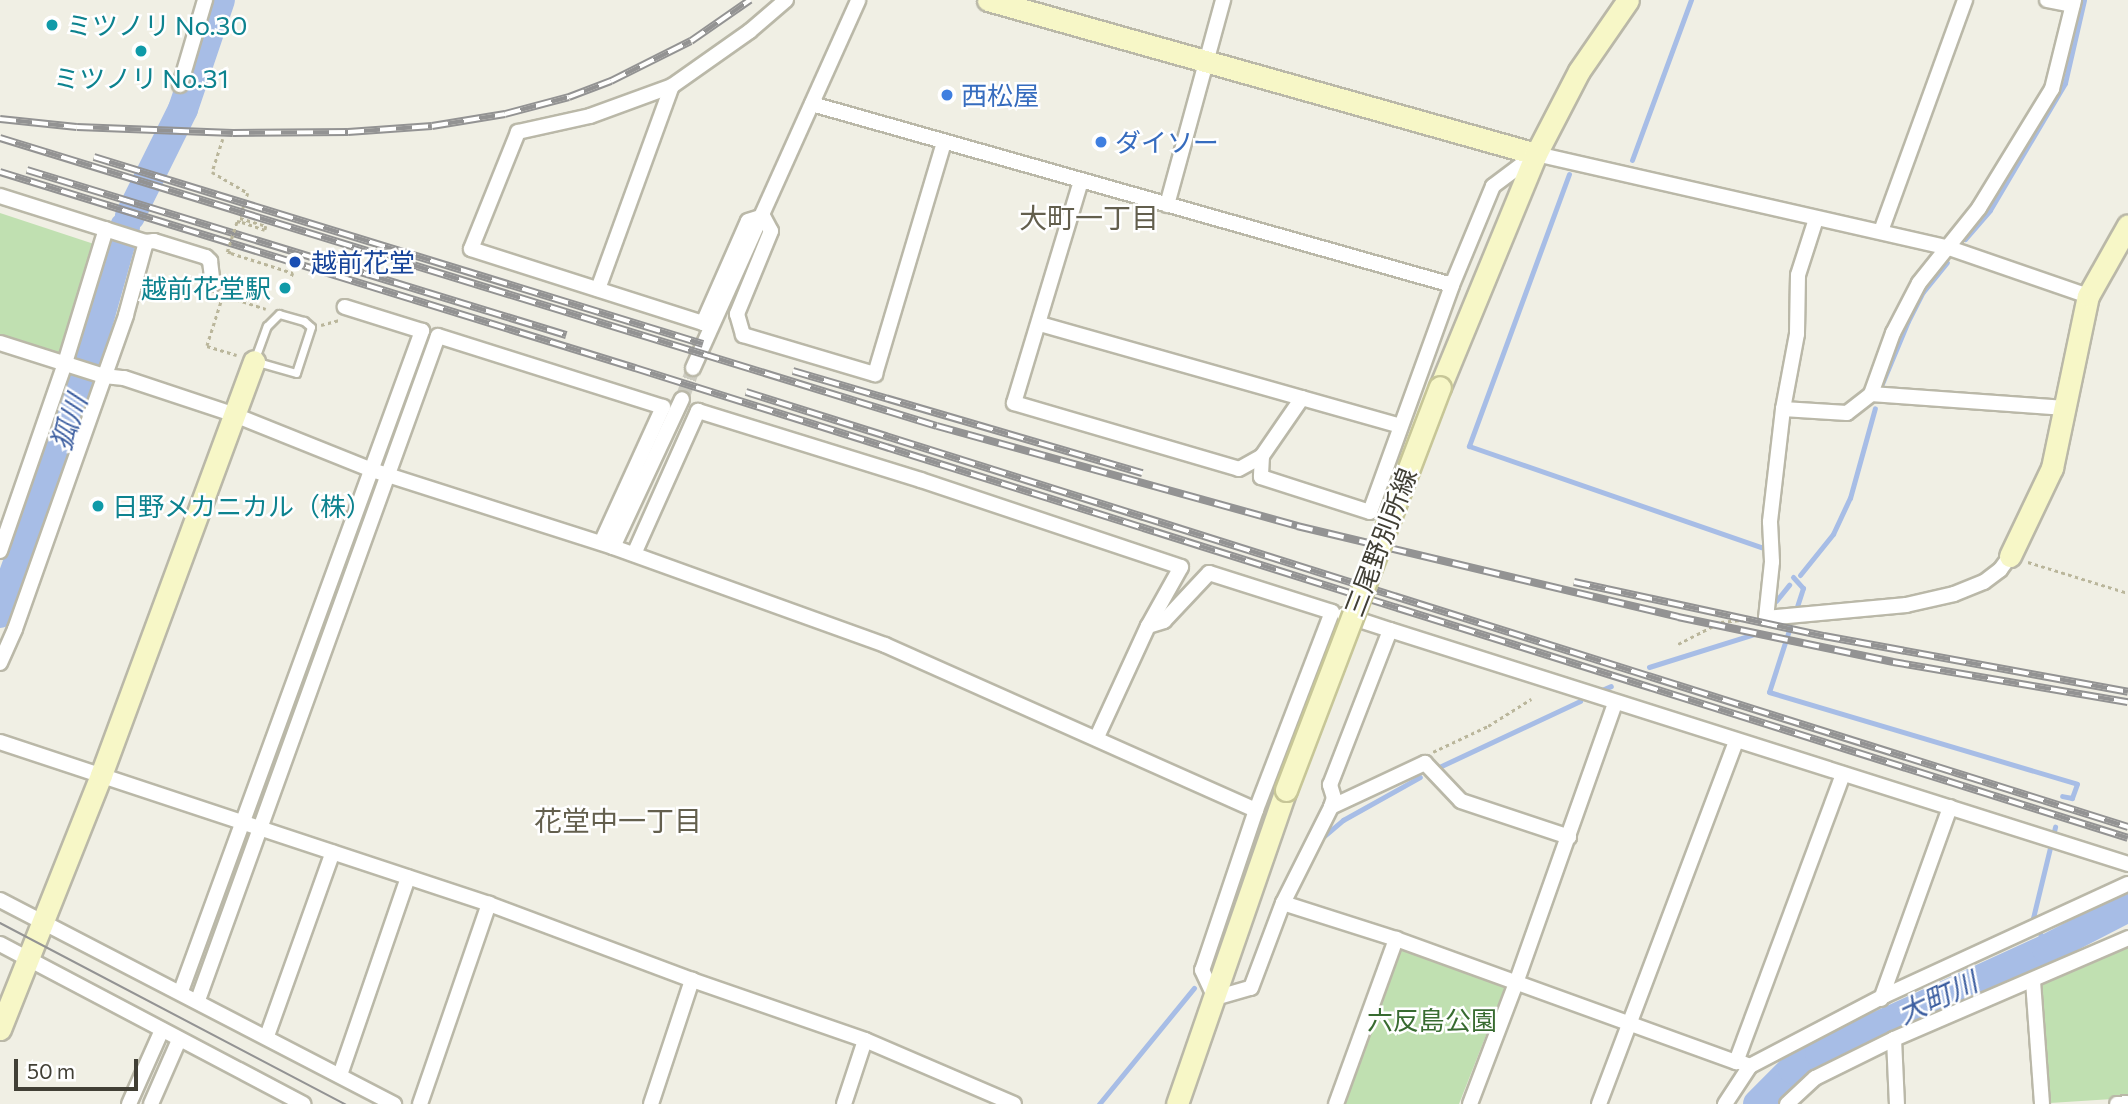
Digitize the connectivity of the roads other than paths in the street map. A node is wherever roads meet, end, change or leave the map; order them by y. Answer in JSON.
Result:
{"nodes":[{"id":1,"x":205,"y":0,"type":"edge"},
{"id":2,"x":786,"y":0,"type":"edge"},
{"id":3,"x":858,"y":0,"type":"edge"},
{"id":4,"x":988,"y":0,"type":"edge"},
{"id":5,"x":1223,"y":0,"type":"edge"},
{"id":6,"x":1628,"y":0,"type":"edge"},
{"id":7,"x":1965,"y":0,"type":"edge"},
{"id":8,"x":2047,"y":0,"type":"edge"},
{"id":9,"x":2073,"y":2,"type":"edge"},
{"id":10,"x":1205,"y":61,"type":"junction"},
{"id":11,"x":180,"y":85,"type":"dead end"},
{"id":12,"x":672,"y":86,"type":"junction"},
{"id":13,"x":813,"y":104,"type":"junction"},
{"id":14,"x":944,"y":143,"type":"junction"},
{"id":15,"x":1536,"y":154,"type":"junction"},
{"id":16,"x":1081,"y":181,"type":"junction"},
{"id":17,"x":0,"y":196,"type":"edge"},
{"id":18,"x":1167,"y":205,"type":"junction"},
{"id":19,"x":763,"y":216,"type":"junction"},
{"id":20,"x":1816,"y":219,"type":"junction"},
{"id":21,"x":2128,"y":225,"type":"edge"},
{"id":22,"x":110,"y":231,"type":"junction"},
{"id":23,"x":1881,"y":231,"type":"junction"},
{"id":24,"x":146,"y":242,"type":"junction"},
{"id":25,"x":1946,"y":247,"type":"junction"},
{"id":26,"x":213,"y":284,"type":"dead end"},
{"id":27,"x":1452,"y":285,"type":"junction"},
{"id":28,"x":598,"y":289,"type":"junction"},
{"id":29,"x":2088,"y":296,"type":"junction"},
{"id":30,"x":345,"y":307,"type":"road end"},
{"id":31,"x":1040,"y":324,"type":"junction"},
{"id":32,"x":422,"y":331,"type":"junction"},
{"id":33,"x":438,"y":336,"type":"junction"},
{"id":34,"x":0,"y":343,"type":"edge"},
{"id":35,"x":254,"y":361,"type":"junction"},
{"id":36,"x":68,"y":364,"type":"junction"},
{"id":37,"x":693,"y":368,"type":"tunnel mouth"},
{"id":38,"x":102,"y":375,"type":"junction"},
{"id":39,"x":1871,"y":394,"type":"junction"},
{"id":40,"x":1303,"y":398,"type":"junction"},
{"id":41,"x":682,"y":399,"type":"tunnel mouth"},
{"id":42,"x":2065,"y":408,"type":"junction"},
{"id":43,"x":1783,"y":409,"type":"junction"},
{"id":44,"x":235,"y":415,"type":"junction"},
{"id":45,"x":1400,"y":426,"type":"junction"},
{"id":46,"x":1262,"y":456,"type":"junction"},
{"id":47,"x":372,"y":470,"type":"junction"},
{"id":48,"x":388,"y":475,"type":"junction"},
{"id":49,"x":607,"y":545,"type":"junction"},
{"id":50,"x":0,"y":551,"type":"edge"},
{"id":51,"x":634,"y":554,"type":"junction"},
{"id":52,"x":2010,"y":556,"type":"joint"},
{"id":53,"x":1332,"y":612,"type":"junction"},
{"id":54,"x":1148,"y":626,"type":"junction"},
{"id":55,"x":1390,"y":630,"type":"junction"},
{"id":56,"x":0,"y":663,"type":"edge"},
{"id":57,"x":1615,"y":703,"type":"junction"},
{"id":58,"x":1097,"y":737,"type":"junction"},
{"id":59,"x":0,"y":742,"type":"edge"},
{"id":60,"x":1737,"y":742,"type":"junction"},
{"id":61,"x":1843,"y":774,"type":"junction"},
{"id":62,"x":101,"y":775,"type":"junction"},
{"id":63,"x":1331,"y":807,"type":"junction"},
{"id":64,"x":1950,"y":807,"type":"junction"},
{"id":65,"x":1256,"y":810,"type":"junction"},
{"id":66,"x":242,"y":822,"type":"junction"},
{"id":67,"x":260,"y":828,"type":"junction"},
{"id":68,"x":1569,"y":836,"type":"junction"},
{"id":69,"x":333,"y":852,"type":"junction"},
{"id":70,"x":2128,"y":864,"type":"edge"},
{"id":71,"x":408,"y":877,"type":"junction"},
{"id":72,"x":2128,"y":884,"type":"edge"},
{"id":73,"x":0,"y":900,"type":"edge"},
{"id":74,"x":1283,"y":903,"type":"junction"},
{"id":75,"x":489,"y":904,"type":"junction"},
{"id":76,"x":44,"y":923,"type":"junction"},
{"id":77,"x":2128,"y":938,"type":"edge"},
{"id":78,"x":1396,"y":939,"type":"junction"},
{"id":79,"x":0,"y":944,"type":"edge"},
{"id":80,"x":29,"y":958,"type":"junction"},
{"id":81,"x":692,"y":980,"type":"junction"},
{"id":82,"x":2034,"y":981,"type":"junction"},
{"id":83,"x":1516,"y":983,"type":"junction"},
{"id":84,"x":181,"y":991,"type":"junction"},
{"id":85,"x":1215,"y":998,"type":"junction"},
{"id":86,"x":1881,"y":999,"type":"junction"},
{"id":87,"x":198,"y":1000,"type":"junction"},
{"id":88,"x":1627,"y":1023,"type":"junction"},
{"id":89,"x":0,"y":1029,"type":"edge"},
{"id":90,"x":162,"y":1030,"type":"junction"},
{"id":91,"x":267,"y":1036,"type":"junction"},
{"id":92,"x":1894,"y":1039,"type":"junction"},
{"id":93,"x":179,"y":1040,"type":"junction"},
{"id":94,"x":865,"y":1040,"type":"junction"},
{"id":95,"x":1743,"y":1064,"type":"junction"},
{"id":96,"x":340,"y":1075,"type":"junction"},
{"id":97,"x":2128,"y":1103,"type":"edge"},
{"id":98,"x":129,"y":1104,"type":"edge"},
{"id":99,"x":151,"y":1104,"type":"edge"},
{"id":100,"x":303,"y":1104,"type":"edge"},
{"id":101,"x":394,"y":1104,"type":"edge"},
{"id":102,"x":420,"y":1104,"type":"edge"},
{"id":103,"x":651,"y":1104,"type":"edge"},
{"id":104,"x":844,"y":1104,"type":"edge"},
{"id":105,"x":1014,"y":1104,"type":"edge"},
{"id":106,"x":1177,"y":1104,"type":"edge"},
{"id":107,"x":1336,"y":1104,"type":"edge"},
{"id":108,"x":1469,"y":1104,"type":"edge"},
{"id":109,"x":1599,"y":1104,"type":"edge"},
{"id":110,"x":1725,"y":1104,"type":"edge"},
{"id":111,"x":1787,"y":1104,"type":"edge"},
{"id":112,"x":1897,"y":1104,"type":"edge"},
{"id":113,"x":2042,"y":1104,"type":"edge"},
{"id":114,"x":2117,"y":1104,"type":"edge"}],
"edges":[{"from":1,"to":11,"type":"street"},
{"from":2,"to":12,"type":"street"},
{"from":3,"to":13,"type":"street"},
{"from":4,"to":10,"type":"street"},
{"from":5,"to":10,"type":"street"},
{"from":6,"to":15,"type":"street","name":"三尾野別所線"},
{"from":7,"to":23,"type":"street"},
{"from":8,"to":9,"type":"street"},
{"from":9,"to":25,"type":"street"},
{"from":10,"to":15,"type":"street"},
{"from":10,"to":18,"type":"street"},
{"from":12,"to":28,"type":"street"},
{"from":12,"to":28,"type":"street"},
{"from":13,"to":14,"type":"street"},
{"from":13,"to":19,"type":"street"},
{"from":14,"to":16,"type":"street"},
{"from":14,"to":19,"type":"street"},
{"from":15,"to":20,"type":"street"},
{"from":15,"to":27,"type":"street"},
{"from":15,"to":85,"type":"street","name":"三尾野別所線","bridge":true},
{"from":16,"to":18,"type":"street"},
{"from":16,"to":31,"type":"street"},
{"from":17,"to":22,"type":"street"},
{"from":18,"to":27,"type":"street"},
{"from":19,"to":28,"type":"street"},
{"from":19,"to":37,"type":"street"},
{"from":20,"to":23,"type":"street"},
{"from":20,"to":43,"type":"street"},
{"from":21,"to":29,"type":"street"},
{"from":22,"to":24,"type":"street"},
{"from":22,"to":36,"type":"street"},
{"from":23,"to":25,"type":"street"},
{"from":24,"to":26,"type":"street"},
{"from":24,"to":38,"type":"street"},
{"from":25,"to":29,"type":"street"},
{"from":25,"to":39,"type":"street"},
{"from":27,"to":45,"type":"street"},
{"from":29,"to":42,"type":"street"},
{"from":30,"to":32,"type":"street"},
{"from":31,"to":40,"type":"street"},
{"from":31,"to":46,"type":"street"},
{"from":32,"to":33,"type":"street"},
{"from":32,"to":47,"type":"street"},
{"from":33,"to":48,"type":"street"},
{"from":33,"to":49,"type":"street"},
{"from":34,"to":36,"type":"street"},
{"from":35,"to":35,"type":"lane"},
{"from":35,"to":44,"type":"street"},
{"from":36,"to":38,"type":"street"},
{"from":36,"to":50,"type":"street"},
{"from":38,"to":44,"type":"street"},
{"from":38,"to":56,"type":"street"},
{"from":39,"to":42,"type":"street"},
{"from":39,"to":43,"type":"street"},
{"from":40,"to":45,"type":"street"},
{"from":40,"to":46,"type":"street"},
{"from":41,"to":49,"type":"street"},
{"from":42,"to":52,"type":"street"},
{"from":43,"to":52,"type":"street"},
{"from":44,"to":47,"type":"street"},
{"from":44,"to":62,"type":"street"},
{"from":45,"to":46,"type":"street"},
{"from":47,"to":48,"type":"street"},
{"from":47,"to":66,"type":"street"},
{"from":48,"to":49,"type":"street"},
{"from":48,"to":67,"type":"street"},
{"from":49,"to":51,"type":"street"},
{"from":51,"to":54,"type":"street"},
{"from":51,"to":58,"type":"street"},
{"from":53,"to":54,"type":"street"},
{"from":53,"to":55,"type":"street"},
{"from":53,"to":65,"type":"street"},
{"from":54,"to":58,"type":"street"},
{"from":55,"to":57,"type":"street"},
{"from":55,"to":63,"type":"street"},
{"from":57,"to":60,"type":"street"},
{"from":57,"to":68,"type":"street"},
{"from":58,"to":65,"type":"street"},
{"from":59,"to":62,"type":"street"},
{"from":60,"to":61,"type":"street"},
{"from":60,"to":88,"type":"street"},
{"from":61,"to":64,"type":"street"},
{"from":61,"to":95,"type":"street"},
{"from":62,"to":66,"type":"street"},
{"from":62,"to":76,"type":"street"},
{"from":63,"to":68,"type":"street"},
{"from":63,"to":74,"type":"street"},
{"from":64,"to":70,"type":"street"},
{"from":64,"to":86,"type":"street"},
{"from":65,"to":85,"type":"street"},
{"from":66,"to":67,"type":"street"},
{"from":66,"to":84,"type":"street"},
{"from":67,"to":69,"type":"street"},
{"from":67,"to":87,"type":"street"},
{"from":68,"to":83,"type":"street"},
{"from":69,"to":71,"type":"street"},
{"from":69,"to":91,"type":"street"},
{"from":71,"to":75,"type":"street"},
{"from":71,"to":96,"type":"street"},
{"from":72,"to":86,"type":"street"},
{"from":73,"to":76,"type":"street"},
{"from":74,"to":78,"type":"street"},
{"from":74,"to":85,"type":"street"},
{"from":75,"to":81,"type":"street"},
{"from":75,"to":102,"type":"street"},
{"from":76,"to":80,"type":"street"},
{"from":76,"to":84,"type":"street"},
{"from":77,"to":82,"type":"street"},
{"from":78,"to":83,"type":"street"},
{"from":78,"to":107,"type":"street"},
{"from":79,"to":80,"type":"street"},
{"from":80,"to":89,"type":"street"},
{"from":80,"to":90,"type":"street"},
{"from":81,"to":94,"type":"street"},
{"from":81,"to":103,"type":"street"},
{"from":82,"to":92,"type":"street"},
{"from":82,"to":113,"type":"street"},
{"from":83,"to":88,"type":"street"},
{"from":83,"to":108,"type":"street"},
{"from":84,"to":87,"type":"street"},
{"from":85,"to":106,"type":"street","name":"三尾野別所線"},
{"from":86,"to":95,"type":"street"},
{"from":87,"to":91,"type":"street"},
{"from":88,"to":95,"type":"street"},
{"from":88,"to":109,"type":"street"},
{"from":90,"to":93,"type":"street"},
{"from":90,"to":98,"type":"street"},
{"from":91,"to":96,"type":"street"},
{"from":92,"to":111,"type":"street"},
{"from":92,"to":112,"type":"street"},
{"from":93,"to":99,"type":"street"},
{"from":93,"to":100,"type":"street"},
{"from":94,"to":104,"type":"street"},
{"from":94,"to":105,"type":"street"},
{"from":95,"to":110,"type":"street"},
{"from":96,"to":101,"type":"street"},
{"from":97,"to":114,"type":"street"}]}
